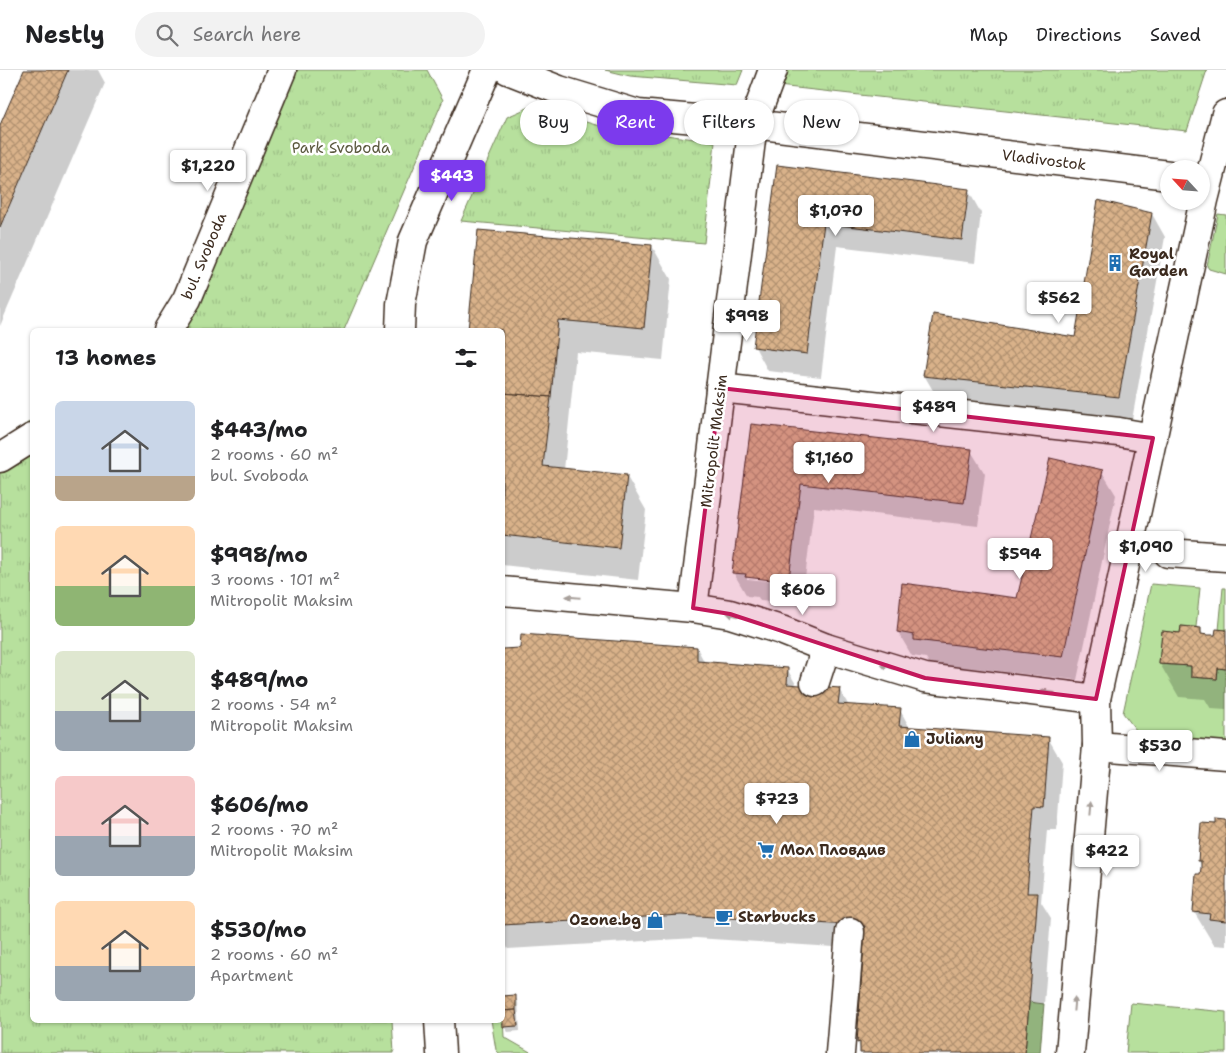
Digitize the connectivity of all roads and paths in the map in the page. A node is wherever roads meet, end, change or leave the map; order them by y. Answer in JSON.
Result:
{"nodes":[{"id":1,"x":282,"y":70,"type":"edge"},
{"id":2,"x":486,"y":70,"type":"edge"},
{"id":3,"x":508,"y":70,"type":"edge"},
{"id":4,"x":773,"y":70,"type":"edge"},
{"id":5,"x":762,"y":100,"type":"edge"},
{"id":6,"x":1226,"y":114,"type":"edge"},
{"id":7,"x":684,"y":118,"type":"edge"},
{"id":8,"x":774,"y":127,"type":"edge"},
{"id":9,"x":750,"y":145,"type":"edge"},
{"id":10,"x":1160,"y":174,"type":"edge"},
{"id":11,"x":1212,"y":180,"type":"edge"},
{"id":12,"x":169,"y":328,"type":"edge"},
{"id":13,"x":400,"y":328,"type":"edge"},
{"id":14,"x":720,"y":388,"type":"junction"},
{"id":15,"x":1154,"y":438,"type":"junction"},
{"id":16,"x":30,"y":439,"type":"edge"},
{"id":17,"x":0,"y":458,"type":"edge"},
{"id":18,"x":1168,"y":553,"type":"dead end"},
{"id":19,"x":1226,"y":557,"type":"edge"},
{"id":20,"x":505,"y":591,"type":"edge"},
{"id":21,"x":693,"y":608,"type":"junction"},
{"id":22,"x":826,"y":648,"type":"junction"},
{"id":23,"x":815,"y":682,"type":"dead end"},
{"id":24,"x":1096,"y":699,"type":"junction"},
{"id":25,"x":1097,"y":746,"type":"junction"},
{"id":26,"x":1226,"y":756,"type":"edge"},
{"id":27,"x":850,"y":932,"type":"dead end"},
{"id":28,"x":439,"y":1023,"type":"edge"},
{"id":29,"x":441,"y":1053,"type":"edge"},
{"id":30,"x":840,"y":1053,"type":"edge"},
{"id":31,"x":1070,"y":1053,"type":"edge"}],
"edges":[{"from":1,"to":12,"type":"street","name":"bul. Svoboda"},
{"from":2,"to":13,"type":"street"},
{"from":3,"to":7,"type":"street","name":"Vladivostok"},
{"from":4,"to":5,"type":"street","name":"Mitropolit Maksim"},
{"from":6,"to":11,"type":"street"},
{"from":8,"to":10,"type":"street","name":"Vladivostok"},
{"from":9,"to":14,"type":"street","name":"Mitropolit Maksim"},
{"from":11,"to":15,"type":"street"},
{"from":14,"to":15,"type":"street"},
{"from":14,"to":21,"type":"street","name":"Mitropolit Maksim"},
{"from":15,"to":24,"type":"street"},
{"from":16,"to":17,"type":"street"},
{"from":18,"to":19,"type":"street"},
{"from":21,"to":20,"type":"street","one_way":true},
{"from":22,"to":21,"type":"street","one_way":true},
{"from":22,"to":23,"type":"street"},
{"from":24,"to":22,"type":"street","one_way":true},
{"from":24,"to":25,"type":"street"},
{"from":25,"to":26,"type":"street"},
{"from":31,"to":25,"type":"street","one_way":true},
{"from":27,"to":30,"type":"street"},
{"from":28,"to":29,"type":"street"}]}
